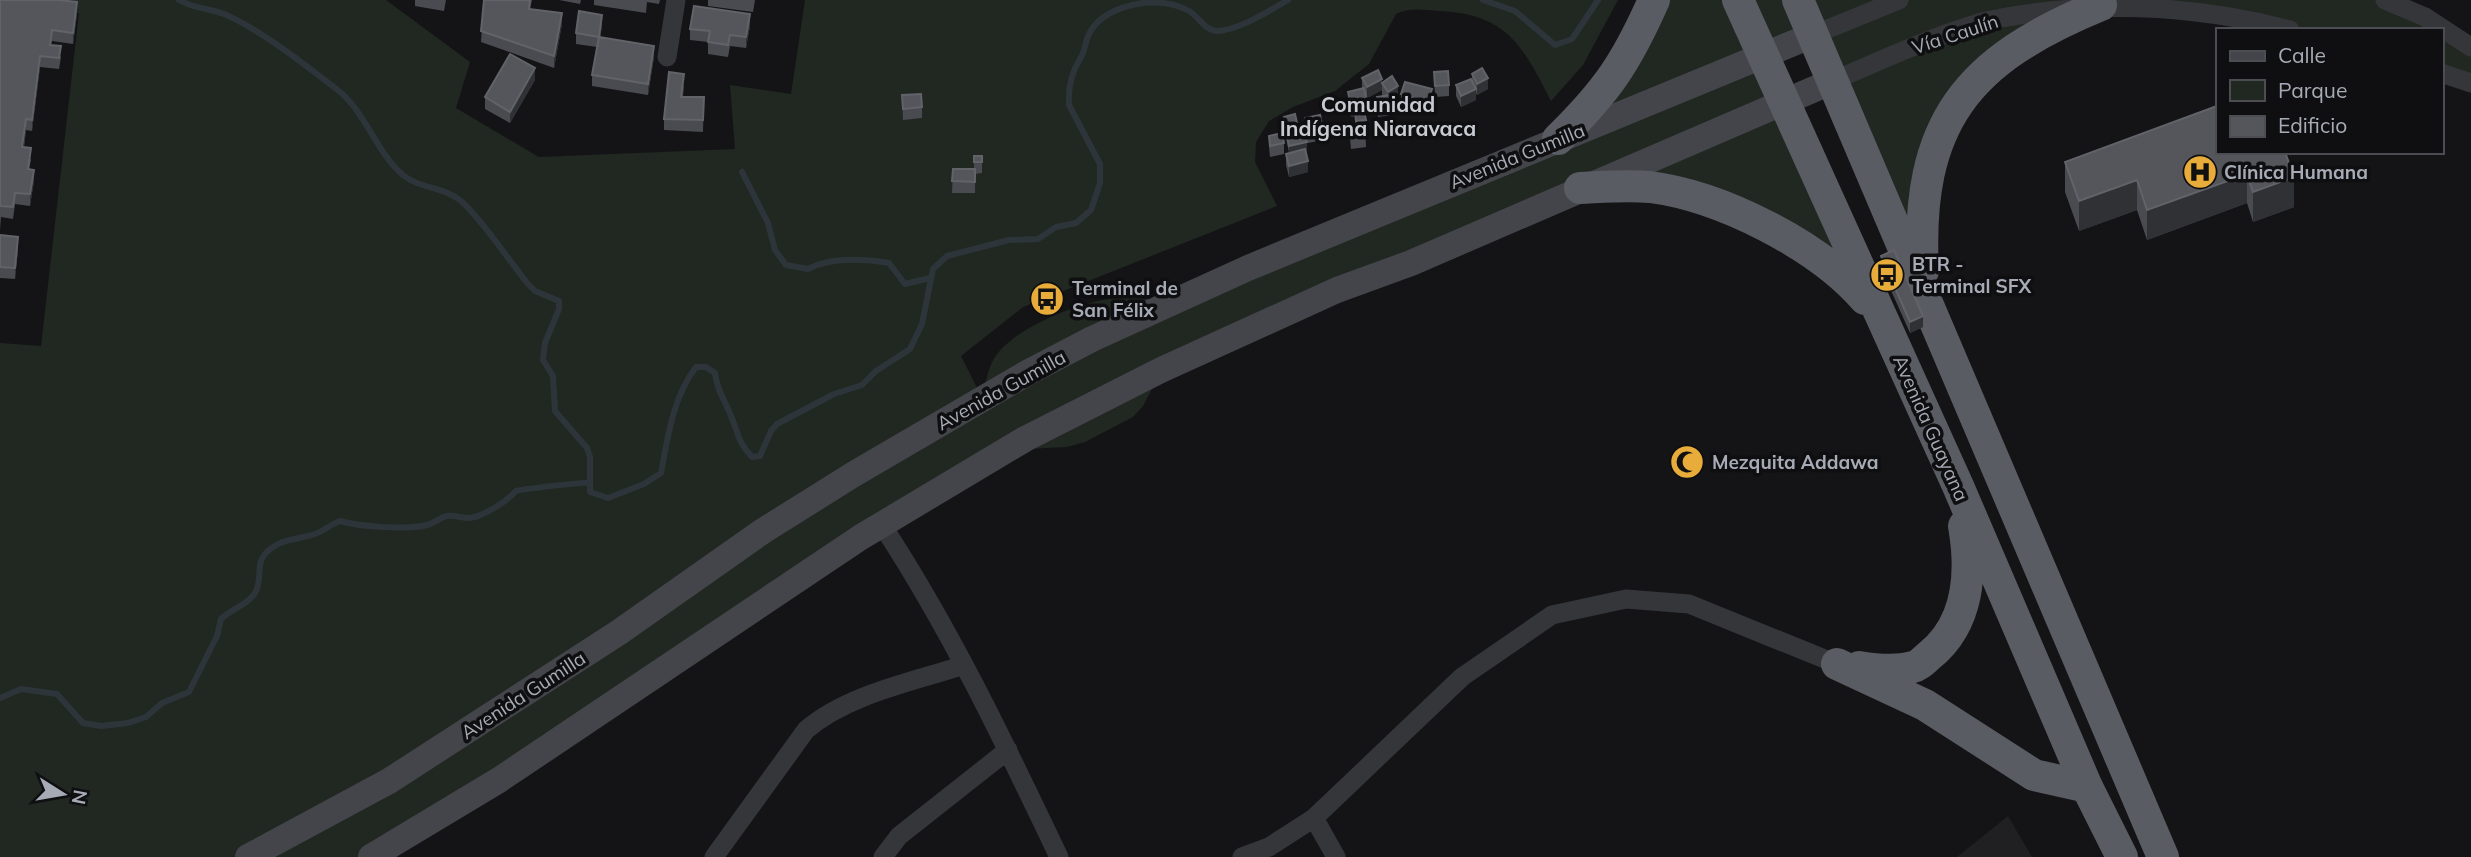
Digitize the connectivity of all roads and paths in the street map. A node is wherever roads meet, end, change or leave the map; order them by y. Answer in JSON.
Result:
{"nodes":[{"id":1,"x":676,"y":0,"type":"edge"},
{"id":2,"x":1654,"y":0,"type":"edge"},
{"id":3,"x":1738,"y":0,"type":"edge"},
{"id":4,"x":1798,"y":0,"type":"edge"},
{"id":5,"x":1899,"y":0,"type":"edge"},
{"id":6,"x":2385,"y":0,"type":"edge"},
{"id":7,"x":2101,"y":5,"type":"junction"},
{"id":8,"x":2282,"y":28,"type":"edge"},
{"id":9,"x":2442,"y":28,"type":"edge"},
{"id":10,"x":2443,"y":29,"type":"edge"},
{"id":11,"x":1813,"y":35,"type":"junction"},
{"id":12,"x":2471,"y":47,"type":"edge"},
{"id":13,"x":1763,"y":55,"type":"junction"},
{"id":14,"x":667,"y":57,"type":"dead end"},
{"id":15,"x":2443,"y":74,"type":"edge"},
{"id":16,"x":1833,"y":80,"type":"junction"},
{"id":17,"x":2471,"y":83,"type":"edge"},
{"id":18,"x":1784,"y":101,"type":"junction"},
{"id":19,"x":1558,"y":139,"type":"junction"},
{"id":20,"x":1580,"y":188,"type":"junction"},
{"id":21,"x":1925,"y":293,"type":"junction"},
{"id":22,"x":1882,"y":318,"type":"junction"},
{"id":23,"x":1958,"y":486,"type":"junction"},
{"id":24,"x":882,"y":524,"type":"junction"},
{"id":25,"x":1838,"y":664,"type":"junction"},
{"id":26,"x":964,"y":665,"type":"junction"},
{"id":27,"x":1008,"y":750,"type":"junction"},
{"id":28,"x":2087,"y":787,"type":"junction"},
{"id":29,"x":1314,"y":818,"type":"junction"},
{"id":30,"x":248,"y":857,"type":"edge"},
{"id":31,"x":371,"y":857,"type":"edge"},
{"id":32,"x":714,"y":857,"type":"edge"},
{"id":33,"x":883,"y":857,"type":"edge"},
{"id":34,"x":1059,"y":857,"type":"edge"},
{"id":35,"x":1242,"y":857,"type":"edge"},
{"id":36,"x":1336,"y":857,"type":"edge"},
{"id":37,"x":2122,"y":857,"type":"edge"},
{"id":38,"x":2163,"y":857,"type":"edge"}],
"edges":[{"from":1,"to":14,"type":"street"},
{"from":2,"to":19,"type":"highway"},
{"from":3,"to":13,"type":"highway","name":"Avenida Guayana"},
{"from":4,"to":11,"type":"highway"},
{"from":5,"to":11,"type":"street"},
{"from":6,"to":9,"type":"street"},
{"from":7,"to":8,"type":"street","name":"Vía Caulín"},
{"from":7,"to":16,"type":"street","name":"Vía Caulín"},
{"from":7,"to":21,"type":"highway"},
{"from":10,"to":12,"type":"street"},
{"from":11,"to":13,"type":"main road","name":"Avenida Gumilla"},
{"from":11,"to":16,"type":"highway"},
{"from":13,"to":18,"type":"highway","name":"Avenida Guayana"},
{"from":13,"to":19,"type":"main road","name":"Avenida Gumilla"},
{"from":15,"to":17,"type":"street"},
{"from":16,"to":18,"type":"main road"},
{"from":16,"to":21,"type":"highway"},
{"from":18,"to":20,"type":"main road"},
{"from":18,"to":22,"type":"highway","name":"Avenida Guayana"},
{"from":19,"to":30,"type":"main road","name":"Avenida Gumilla"},
{"from":20,"to":22,"type":"highway"},
{"from":20,"to":24,"type":"main road"},
{"from":21,"to":38,"type":"highway"},
{"from":22,"to":23,"type":"highway","name":"Avenida Guayana"},
{"from":23,"to":25,"type":"highway"},
{"from":23,"to":28,"type":"highway","name":"Avenida Guayana"},
{"from":24,"to":26,"type":"street"},
{"from":24,"to":31,"type":"main road"},
{"from":25,"to":28,"type":"highway"},
{"from":25,"to":29,"type":"street"},
{"from":26,"to":27,"type":"street"},
{"from":26,"to":32,"type":"street"},
{"from":27,"to":33,"type":"street"},
{"from":27,"to":34,"type":"street"},
{"from":28,"to":37,"type":"highway","name":"Avenida Guayana"},
{"from":29,"to":35,"type":"street"},
{"from":29,"to":36,"type":"street"}]}
